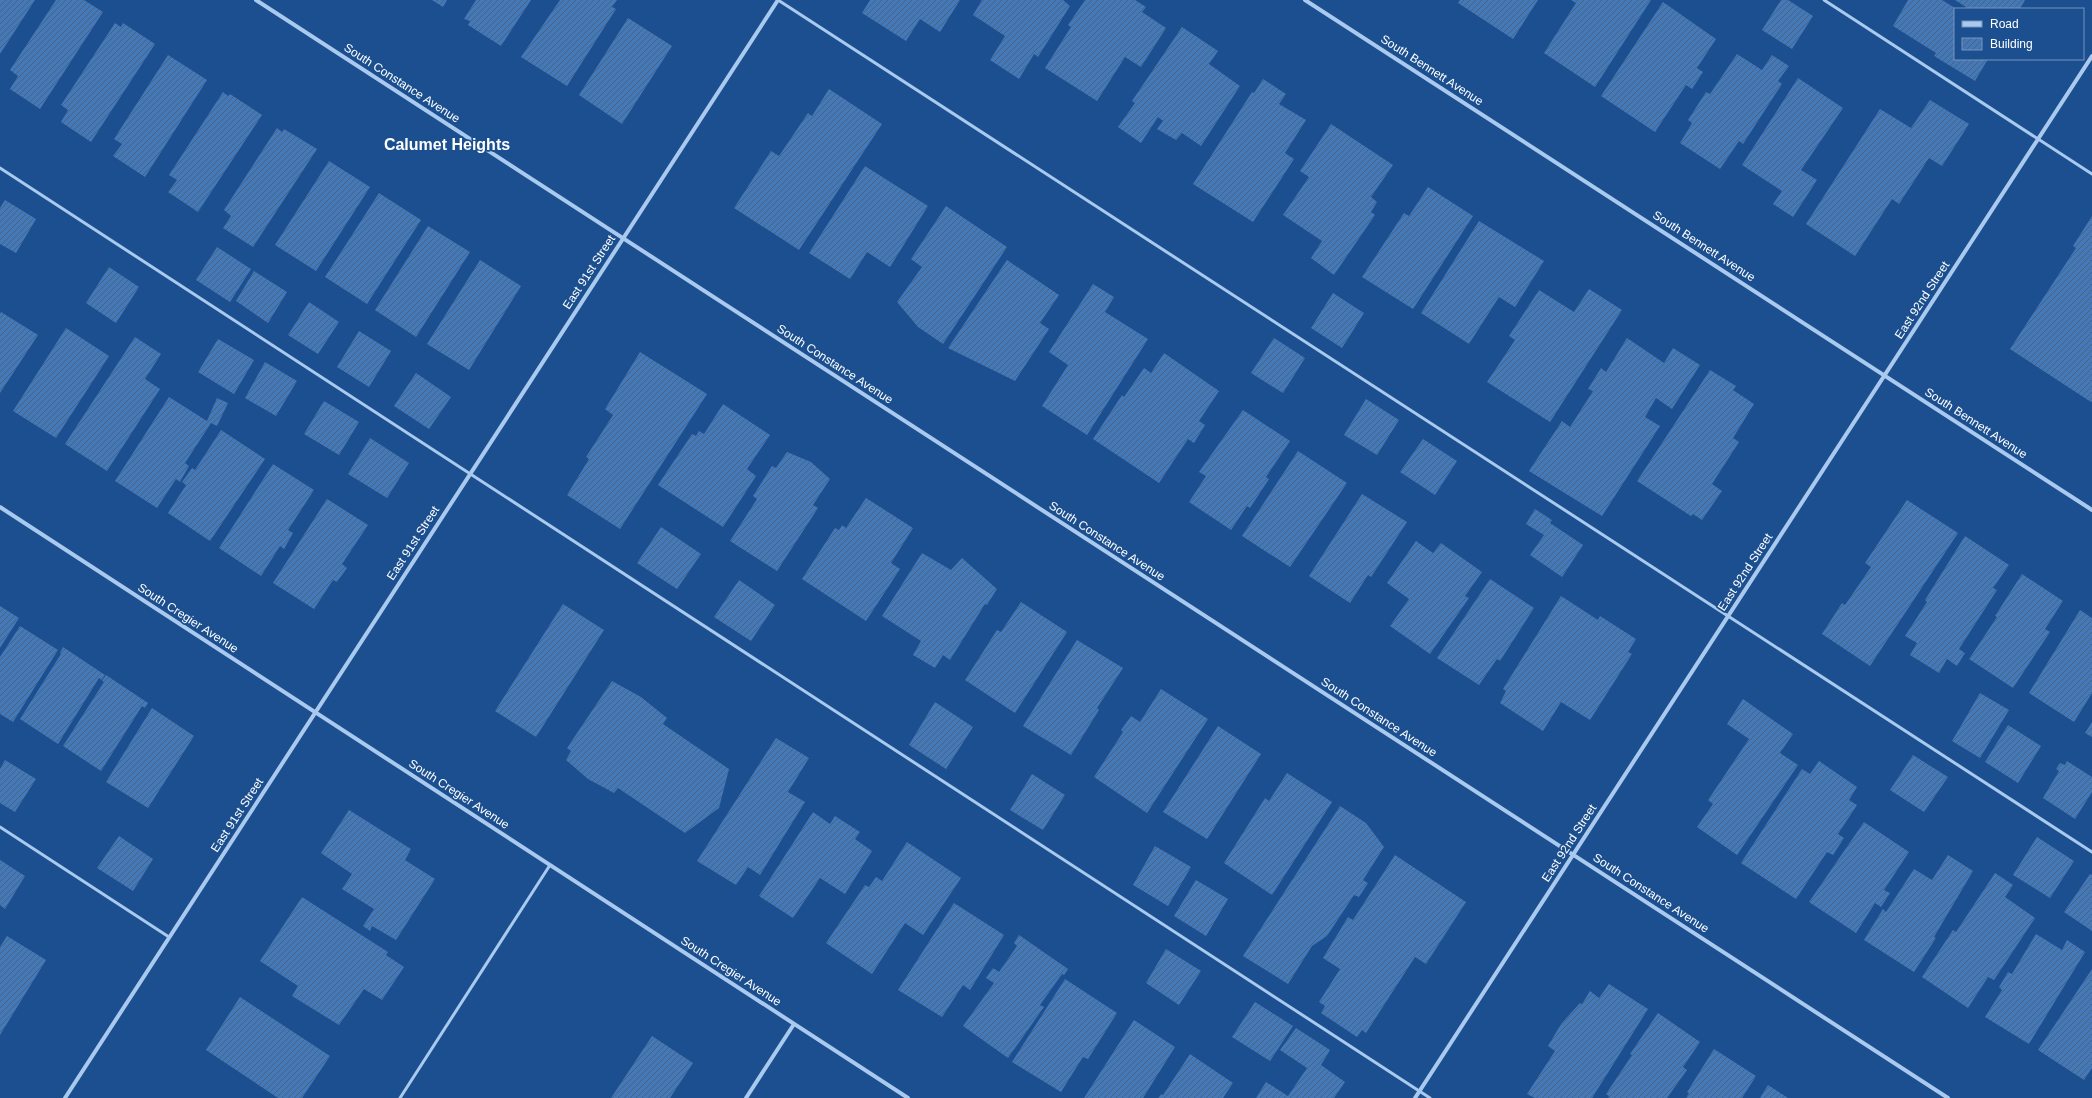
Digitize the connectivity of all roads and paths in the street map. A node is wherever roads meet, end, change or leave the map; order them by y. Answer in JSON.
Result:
{"nodes":[{"id":1,"x":256,"y":0,"type":"edge"},
{"id":2,"x":778,"y":0,"type":"edge"},
{"id":3,"x":1305,"y":0,"type":"edge"},
{"id":4,"x":1824,"y":0,"type":"edge"},
{"id":5,"x":2092,"y":56,"type":"edge"},
{"id":6,"x":2038,"y":139,"type":"junction"},
{"id":7,"x":0,"y":168,"type":"edge"},
{"id":8,"x":2092,"y":174,"type":"edge"},
{"id":9,"x":623,"y":238,"type":"junction"},
{"id":10,"x":1885,"y":376,"type":"junction"},
{"id":11,"x":470,"y":474,"type":"junction"},
{"id":12,"x":0,"y":508,"type":"edge"},
{"id":13,"x":2092,"y":510,"type":"edge"},
{"id":14,"x":1729,"y":616,"type":"junction"},
{"id":15,"x":315,"y":712,"type":"junction"},
{"id":16,"x":0,"y":828,"type":"edge"},
{"id":17,"x":2092,"y":852,"type":"edge"},
{"id":18,"x":1573,"y":855,"type":"junction"},
{"id":19,"x":550,"y":865,"type":"junction"},
{"id":20,"x":169,"y":938,"type":"junction"},
{"id":21,"x":794,"y":1024,"type":"junction"},
{"id":22,"x":1420,"y":1091,"type":"junction"},
{"id":23,"x":65,"y":1098,"type":"edge"},
{"id":24,"x":400,"y":1098,"type":"edge"},
{"id":25,"x":746,"y":1098,"type":"edge"},
{"id":26,"x":908,"y":1098,"type":"edge"},
{"id":27,"x":1415,"y":1098,"type":"edge"},
{"id":28,"x":1430,"y":1098,"type":"edge"},
{"id":29,"x":1948,"y":1098,"type":"edge"}],
"edges":[{"from":1,"to":9,"type":"street","name":"South Constance Avenue"},
{"from":2,"to":9,"type":"street","name":"East 91st Street"},
{"from":2,"to":14,"type":"lane"},
{"from":3,"to":10,"type":"street","name":"South Bennett Avenue"},
{"from":4,"to":6,"type":"lane"},
{"from":5,"to":6,"type":"street","name":"East 92nd Street"},
{"from":6,"to":8,"type":"lane"},
{"from":6,"to":10,"type":"street","name":"East 92nd Street"},
{"from":7,"to":11,"type":"lane"},
{"from":9,"to":11,"type":"street","name":"East 91st Street"},
{"from":9,"to":18,"type":"street","name":"South Constance Avenue"},
{"from":10,"to":13,"type":"street","name":"South Bennett Avenue"},
{"from":10,"to":14,"type":"street","name":"East 92nd Street"},
{"from":11,"to":15,"type":"street","name":"East 91st Street"},
{"from":11,"to":22,"type":"lane"},
{"from":12,"to":15,"type":"street","name":"South Cregier Avenue"},
{"from":14,"to":17,"type":"lane"},
{"from":14,"to":18,"type":"street","name":"East 92nd Street"},
{"from":15,"to":19,"type":"street","name":"South Cregier Avenue"},
{"from":15,"to":20,"type":"street","name":"East 91st Street"},
{"from":16,"to":20,"type":"lane"},
{"from":18,"to":22,"type":"street","name":"East 92nd Street"},
{"from":18,"to":29,"type":"street","name":"South Constance Avenue"},
{"from":19,"to":21,"type":"street","name":"South Cregier Avenue"},
{"from":19,"to":24,"type":"lane"},
{"from":20,"to":23,"type":"street","name":"East 91st Street"},
{"from":21,"to":25,"type":"street"},
{"from":21,"to":26,"type":"street","name":"South Cregier Avenue"},
{"from":22,"to":27,"type":"street","name":"East 92nd Street"},
{"from":22,"to":28,"type":"lane"}]}
